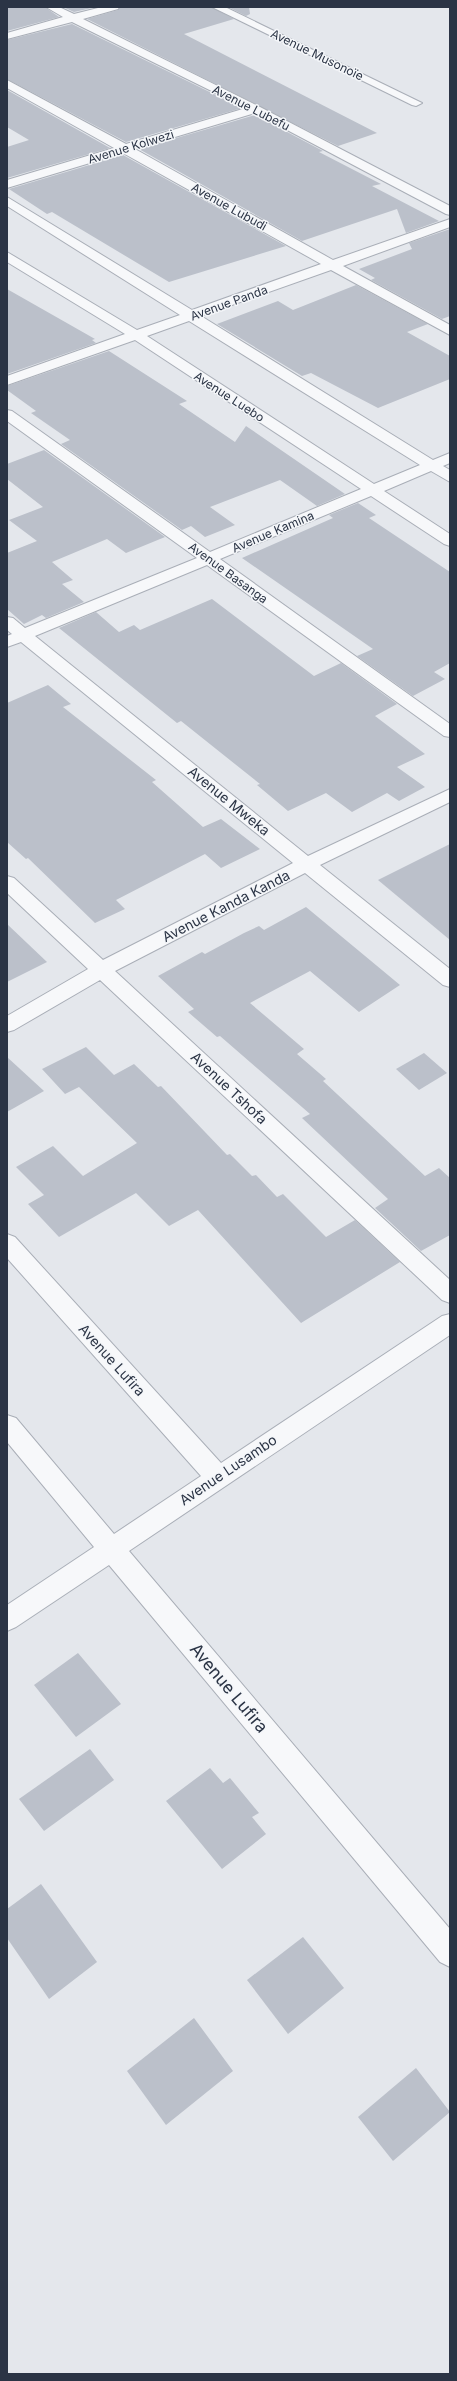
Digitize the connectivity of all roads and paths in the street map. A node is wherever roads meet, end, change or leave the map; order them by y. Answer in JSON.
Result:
{"nodes":[{"id":1,"x":51,"y":7,"type":"edge"},
{"id":2,"x":114,"y":7,"type":"edge"},
{"id":3,"x":217,"y":7,"type":"edge"},
{"id":4,"x":73,"y":18,"type":"junction"},
{"id":5,"x":7,"y":36,"type":"edge"},
{"id":6,"x":7,"y":83,"type":"edge"},
{"id":7,"x":416,"y":103,"type":"dead end"},
{"id":8,"x":256,"y":109,"type":"junction"},
{"id":9,"x":126,"y":149,"type":"junction"},
{"id":10,"x":7,"y":184,"type":"edge"},
{"id":11,"x":7,"y":201,"type":"edge"},
{"id":12,"x":450,"y":211,"type":"edge"},
{"id":13,"x":450,"y":223,"type":"edge"},
{"id":14,"x":7,"y":256,"type":"edge"},
{"id":15,"x":333,"y":265,"type":"junction"},
{"id":16,"x":193,"y":316,"type":"junction"},
{"id":17,"x":450,"y":331,"type":"edge"},
{"id":18,"x":136,"y":336,"type":"junction"},
{"id":19,"x":7,"y":382,"type":"edge"},
{"id":20,"x":7,"y":414,"type":"edge"},
{"id":21,"x":450,"y":458,"type":"edge"},
{"id":22,"x":432,"y":466,"type":"junction"},
{"id":23,"x":450,"y":477,"type":"edge"},
{"id":24,"x":370,"y":490,"type":"junction"},
{"id":25,"x":450,"y":541,"type":"edge"},
{"id":26,"x":208,"y":559,"type":"junction"},
{"id":27,"x":7,"y":622,"type":"edge"},
{"id":28,"x":15,"y":639,"type":"edge"},
{"id":29,"x":450,"y":732,"type":"edge"},
{"id":30,"x":450,"y":795,"type":"edge"},
{"id":31,"x":307,"y":864,"type":"junction"},
{"id":32,"x":7,"y":882,"type":"edge"},
{"id":33,"x":101,"y":970,"type":"junction"},
{"id":34,"x":450,"y":980,"type":"edge"},
{"id":35,"x":7,"y":1025,"type":"edge"},
{"id":36,"x":7,"y":1243,"type":"edge"},
{"id":37,"x":450,"y":1294,"type":"edge"},
{"id":38,"x":450,"y":1323,"type":"edge"},
{"id":39,"x":7,"y":1425,"type":"edge"},
{"id":40,"x":218,"y":1477,"type":"junction"},
{"id":41,"x":112,"y":1548,"type":"junction"},
{"id":42,"x":7,"y":1619,"type":"edge"},
{"id":43,"x":450,"y":1952,"type":"edge"}],
"edges":[{"from":1,"to":4,"type":"street","name":"Avenue Lubefu"},
{"from":2,"to":4,"type":"street"},
{"from":3,"to":7,"type":"street","name":"Avenue Musonoïe"},
{"from":4,"to":5,"type":"street"},
{"from":4,"to":8,"type":"street","name":"Avenue Lubefu"},
{"from":6,"to":9,"type":"street","name":"Avenue Lubudi"},
{"from":8,"to":9,"type":"street","name":"Avenue Kolwezi"},
{"from":8,"to":12,"type":"street","name":"Avenue Lubefu"},
{"from":9,"to":10,"type":"street","name":"Avenue Kolwezi"},
{"from":9,"to":15,"type":"street","name":"Avenue Lubudi"},
{"from":11,"to":16,"type":"street"},
{"from":13,"to":15,"type":"street","name":"Avenue Panda"},
{"from":14,"to":18,"type":"street","name":"Avenue Luebo"},
{"from":15,"to":16,"type":"street","name":"Avenue Panda"},
{"from":15,"to":17,"type":"street","name":"Avenue Lubudi"},
{"from":16,"to":18,"type":"street","name":"Avenue Panda"},
{"from":16,"to":22,"type":"street"},
{"from":18,"to":19,"type":"street","name":"Avenue Panda"},
{"from":18,"to":24,"type":"street","name":"Avenue Luebo"},
{"from":20,"to":26,"type":"street","name":"Avenue Basanga"},
{"from":21,"to":22,"type":"street","name":"Avenue Kamina"},
{"from":22,"to":23,"type":"street"},
{"from":22,"to":24,"type":"street","name":"Avenue Kamina"},
{"from":24,"to":25,"type":"street","name":"Avenue Luebo"},
{"from":24,"to":26,"type":"street","name":"Avenue Kamina"},
{"from":26,"to":28,"type":"street","name":"Avenue Kamina"},
{"from":26,"to":29,"type":"street","name":"Avenue Basanga"},
{"from":27,"to":28,"type":"street","name":"Avenue Mweka"},
{"from":28,"to":31,"type":"street","name":"Avenue Mweka"},
{"from":30,"to":31,"type":"street","name":"Avenue Kanda Kanda"},
{"from":31,"to":33,"type":"street","name":"Avenue Kanda Kanda"},
{"from":31,"to":34,"type":"street","name":"Avenue Mweka"},
{"from":32,"to":33,"type":"street","name":"Avenue Tshofa"},
{"from":33,"to":35,"type":"street","name":"Avenue Kanda Kanda"},
{"from":33,"to":37,"type":"street","name":"Avenue Tshofa"},
{"from":36,"to":40,"type":"street","name":"Avenue Lufira"},
{"from":38,"to":40,"type":"street","name":"Avenue Lusambo"},
{"from":39,"to":41,"type":"street","name":"Avenue Lufira"},
{"from":40,"to":41,"type":"street","name":"Avenue Lusambo"},
{"from":41,"to":42,"type":"street","name":"Avenue Lusambo"},
{"from":41,"to":43,"type":"street","name":"Avenue Lufira"}]}
